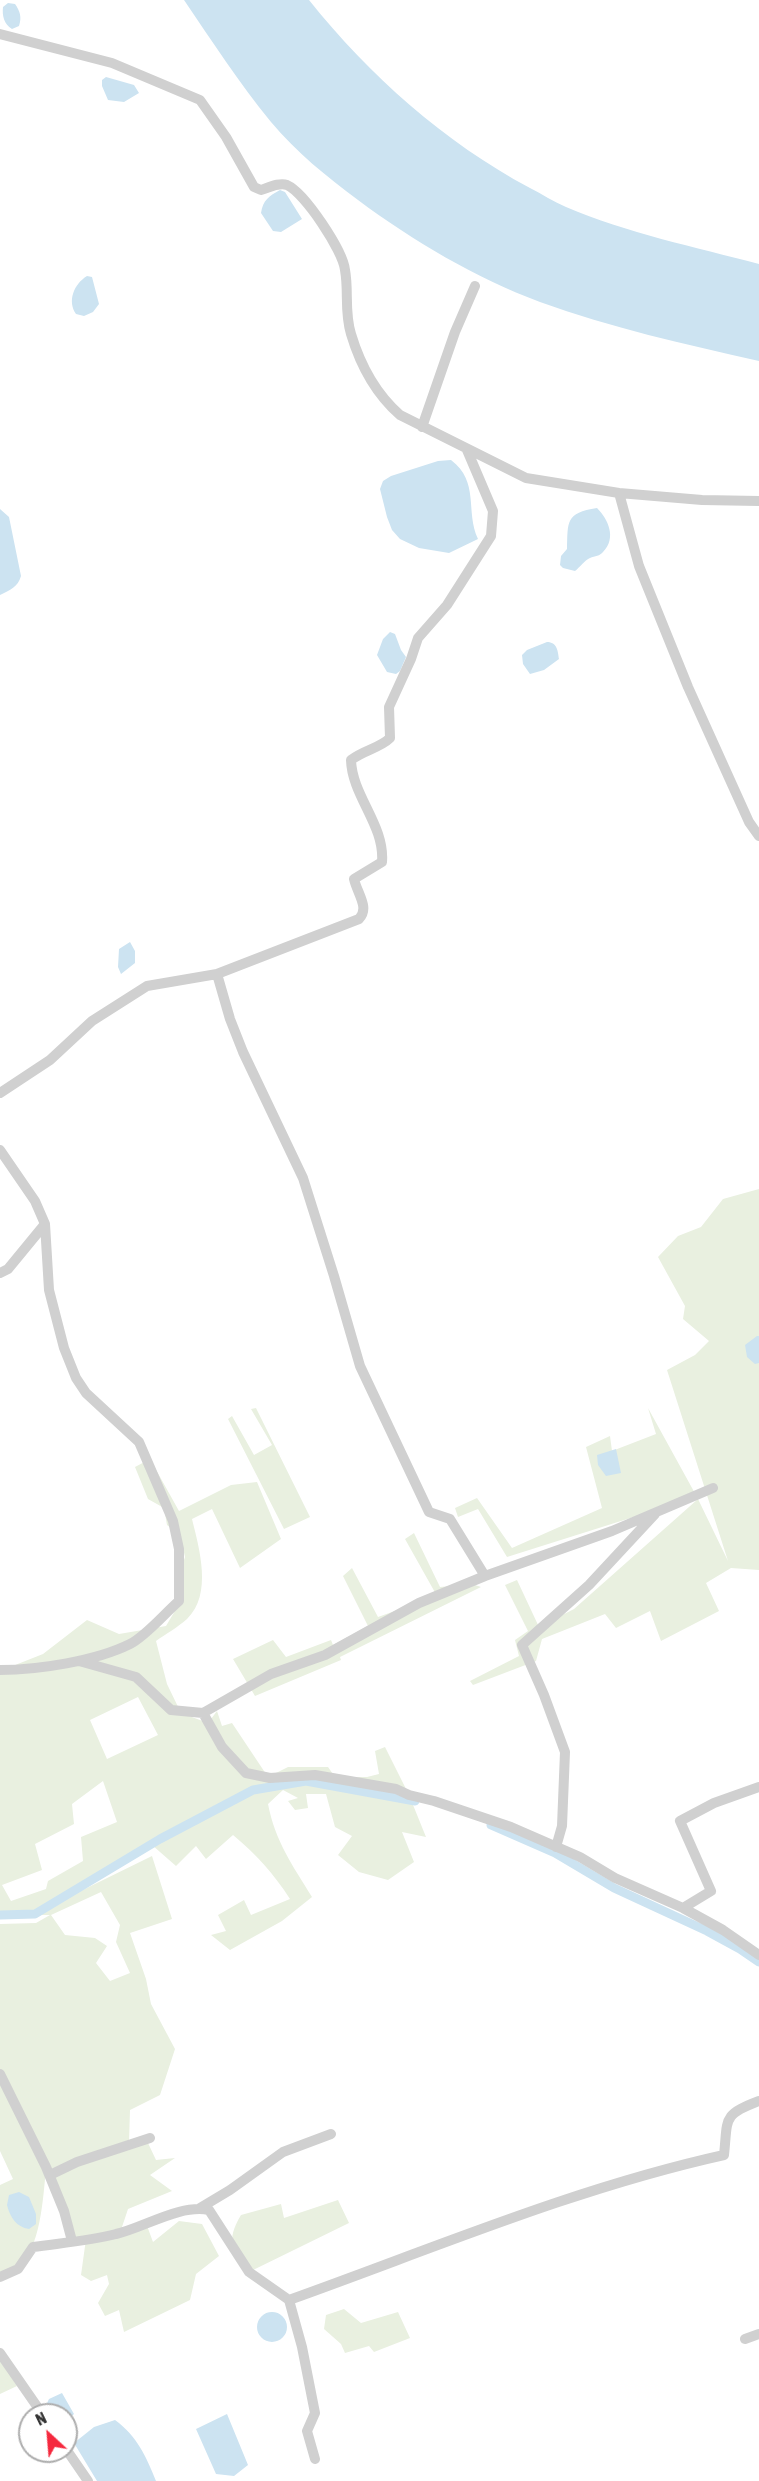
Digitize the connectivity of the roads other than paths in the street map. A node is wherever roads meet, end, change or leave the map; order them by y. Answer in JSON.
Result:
{"nodes":[{"id":1,"x":0,"y":34,"type":"edge"},
{"id":2,"x":475,"y":286,"type":"dead end"},
{"id":3,"x":422,"y":427,"type":"junction"},
{"id":4,"x":467,"y":450,"type":"junction"},
{"id":5,"x":619,"y":493,"type":"junction"},
{"id":6,"x":759,"y":501,"type":"edge"},
{"id":7,"x":759,"y":836,"type":"edge"},
{"id":8,"x":217,"y":974,"type":"junction"},
{"id":9,"x":0,"y":1093,"type":"edge"},
{"id":10,"x":0,"y":1150,"type":"edge"},
{"id":11,"x":45,"y":1224,"type":"junction"},
{"id":12,"x":0,"y":1273,"type":"edge"},
{"id":13,"x":713,"y":1488,"type":"dead end"},
{"id":14,"x":656,"y":1512,"type":"junction"},
{"id":15,"x":485,"y":1576,"type":"junction"},
{"id":16,"x":79,"y":1661,"type":"junction"},
{"id":17,"x":0,"y":1670,"type":"edge"},
{"id":18,"x":203,"y":1713,"type":"junction"},
{"id":19,"x":759,"y":1787,"type":"edge"},
{"id":20,"x":556,"y":1847,"type":"junction"},
{"id":21,"x":682,"y":1908,"type":"junction"},
{"id":22,"x":759,"y":1955,"type":"edge"},
{"id":23,"x":0,"y":2074,"type":"edge"},
{"id":24,"x":759,"y":2101,"type":"edge"},
{"id":25,"x":331,"y":2134,"type":"dead end"},
{"id":26,"x":150,"y":2138,"type":"dead end"},
{"id":27,"x":50,"y":2175,"type":"junction"},
{"id":28,"x":200,"y":2208,"type":"junction"},
{"id":29,"x":72,"y":2241,"type":"junction"},
{"id":30,"x":0,"y":2277,"type":"edge"},
{"id":31,"x":289,"y":2300,"type":"junction"},
{"id":32,"x":759,"y":2334,"type":"edge"},
{"id":33,"x":745,"y":2339,"type":"dead end"},
{"id":34,"x":0,"y":2353,"type":"edge"},
{"id":35,"x":35,"y":2403,"type":"edge"},
{"id":36,"x":315,"y":2459,"type":"dead end"},
{"id":37,"x":76,"y":2463,"type":"edge"},
{"id":38,"x":88,"y":2481,"type":"edge"}],
"edges":[{"from":1,"to":3,"type":"street"},
{"from":2,"to":3,"type":"street"},
{"from":3,"to":4,"type":"street"},
{"from":4,"to":5,"type":"street"},
{"from":4,"to":8,"type":"street"},
{"from":5,"to":6,"type":"street"},
{"from":5,"to":7,"type":"street"},
{"from":8,"to":9,"type":"street"},
{"from":8,"to":15,"type":"street"},
{"from":10,"to":11,"type":"street"},
{"from":11,"to":12,"type":"street"},
{"from":11,"to":16,"type":"street"},
{"from":13,"to":14,"type":"street"},
{"from":14,"to":15,"type":"street"},
{"from":14,"to":20,"type":"street"},
{"from":15,"to":18,"type":"street"},
{"from":16,"to":17,"type":"street"},
{"from":16,"to":18,"type":"street"},
{"from":18,"to":20,"type":"street"},
{"from":19,"to":21,"type":"street"},
{"from":20,"to":21,"type":"street"},
{"from":21,"to":22,"type":"street"},
{"from":23,"to":27,"type":"street"},
{"from":24,"to":31,"type":"street"},
{"from":25,"to":28,"type":"street"},
{"from":26,"to":27,"type":"street"},
{"from":27,"to":29,"type":"street"},
{"from":28,"to":29,"type":"street"},
{"from":28,"to":31,"type":"street"},
{"from":29,"to":30,"type":"street"},
{"from":31,"to":36,"type":"street"},
{"from":32,"to":33,"type":"street"},
{"from":34,"to":35,"type":"street"},
{"from":37,"to":38,"type":"street"}]}
